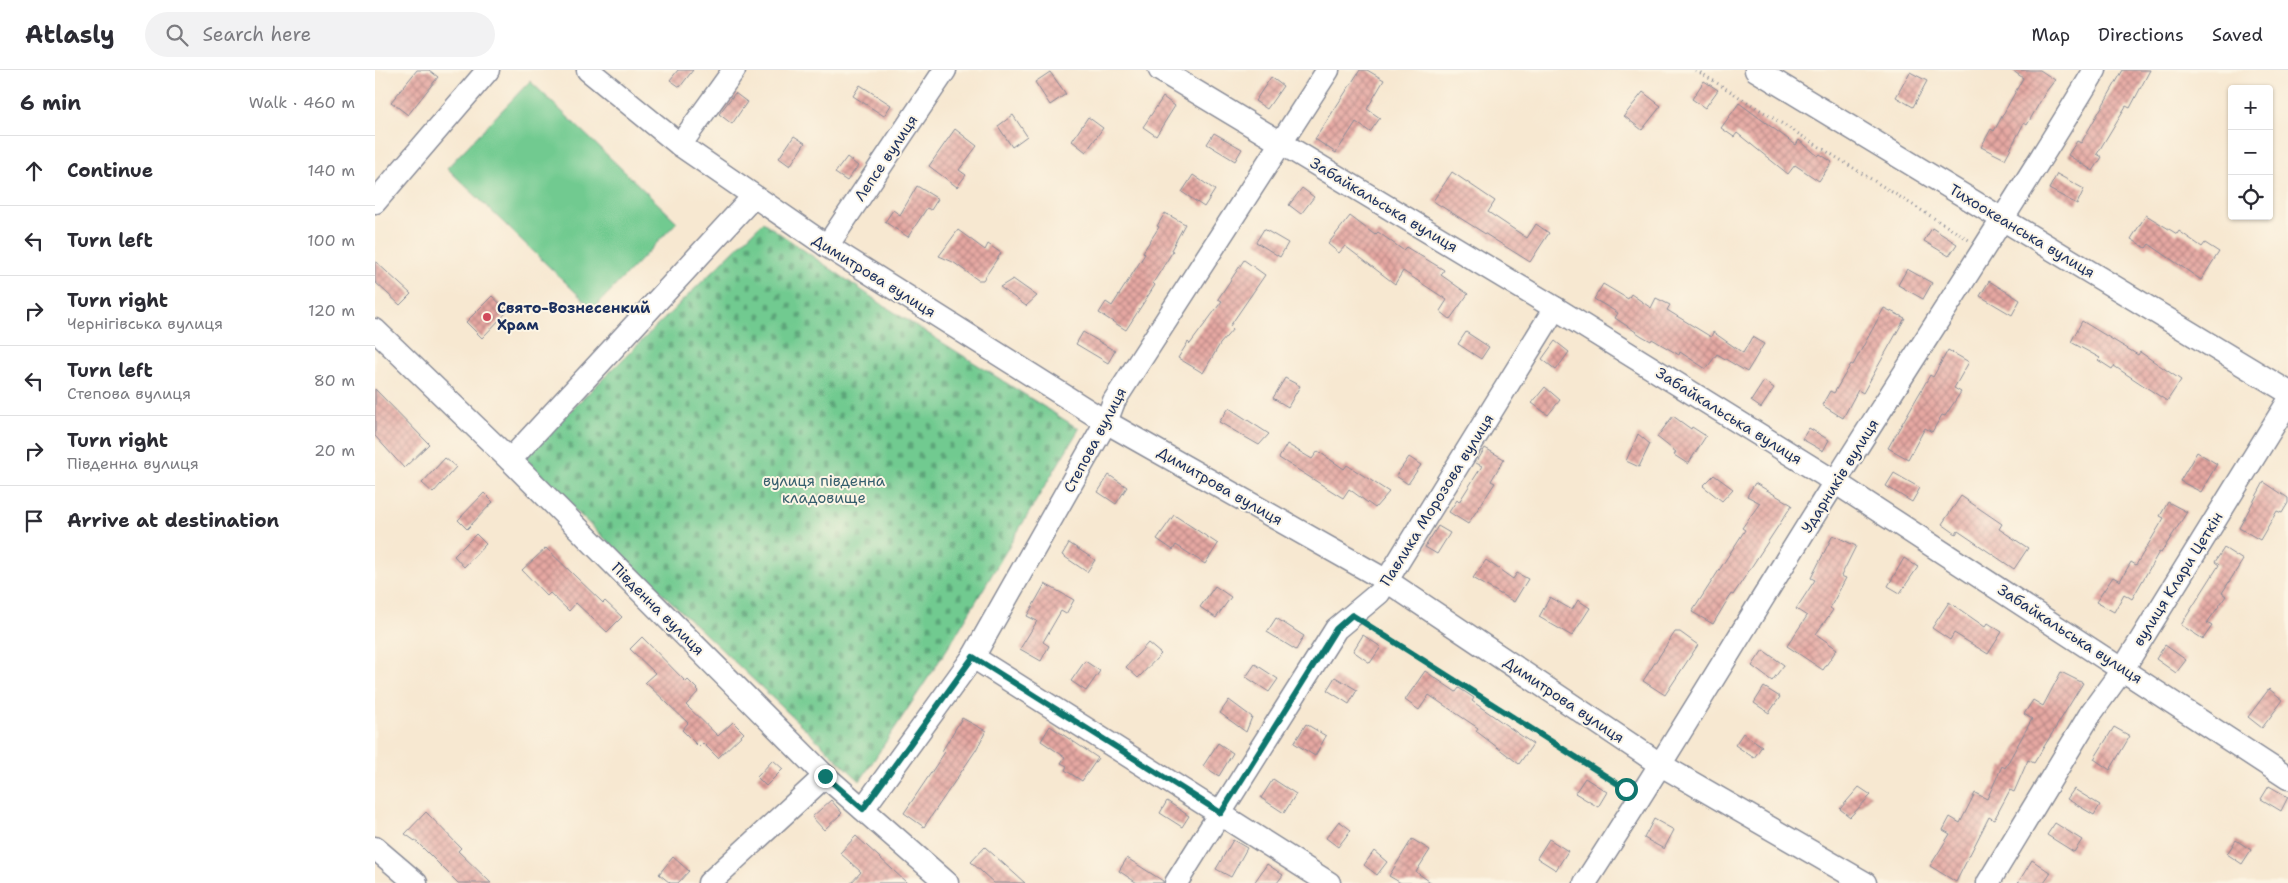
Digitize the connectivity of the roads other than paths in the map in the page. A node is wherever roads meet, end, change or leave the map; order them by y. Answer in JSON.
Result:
{"nodes":[{"id":1,"x":488,"y":70,"type":"edge"},
{"id":2,"x":588,"y":70,"type":"edge"},
{"id":3,"x":734,"y":70,"type":"edge"},
{"id":4,"x":945,"y":70,"type":"edge"},
{"id":5,"x":1160,"y":70,"type":"edge"},
{"id":6,"x":1328,"y":70,"type":"edge"},
{"id":7,"x":1756,"y":70,"type":"edge"},
{"id":8,"x":2095,"y":70,"type":"edge"},
{"id":9,"x":1282,"y":144,"type":"junction"},
{"id":10,"x":680,"y":145,"type":"junction"},
{"id":11,"x":753,"y":197,"type":"junction"},
{"id":12,"x":375,"y":202,"type":"edge"},
{"id":13,"x":2004,"y":220,"type":"junction"},
{"id":14,"x":827,"y":246,"type":"junction"},
{"id":15,"x":1555,"y":308,"type":"junction"},
{"id":16,"x":375,"y":330,"type":"edge"},
{"id":17,"x":2288,"y":392,"type":"edge"},
{"id":18,"x":2288,"y":402,"type":"edge"},
{"id":19,"x":1107,"y":422,"type":"junction"},
{"id":20,"x":509,"y":460,"type":"junction"},
{"id":21,"x":1835,"y":482,"type":"junction"},
{"id":22,"x":1387,"y":581,"type":"junction"},
{"id":23,"x":973,"y":657,"type":"junction"},
{"id":24,"x":2123,"y":668,"type":"junction"},
{"id":25,"x":1661,"y":765,"type":"junction"},
{"id":26,"x":825,"y":776,"type":"junction"},
{"id":27,"x":2288,"y":778,"type":"edge"},
{"id":28,"x":863,"y":809,"type":"junction"},
{"id":29,"x":1221,"y":813,"type":"junction"},
{"id":30,"x":375,"y":848,"type":"edge"},
{"id":31,"x":416,"y":883,"type":"edge"},
{"id":32,"x":709,"y":883,"type":"edge"},
{"id":33,"x":947,"y":883,"type":"edge"},
{"id":34,"x":1177,"y":883,"type":"edge"},
{"id":35,"x":1329,"y":883,"type":"edge"},
{"id":36,"x":1585,"y":883,"type":"edge"},
{"id":37,"x":1865,"y":883,"type":"edge"},
{"id":38,"x":1988,"y":883,"type":"edge"}],
"edges":[{"from":1,"to":12,"type":"street"},
{"from":2,"to":10,"type":"street","name":"Димитрова вулиця"},
{"from":3,"to":10,"type":"street"},
{"from":4,"to":14,"type":"street","name":"Лепсе вулиця"},
{"from":5,"to":9,"type":"street","name":"Забайкальська вулиця"},
{"from":6,"to":9,"type":"street","name":"Степова вулиця"},
{"from":7,"to":13,"type":"street","name":"Тихоокеанська вулиця"},
{"from":8,"to":13,"type":"street","name":"Ударників вулиця"},
{"from":9,"to":15,"type":"street","name":"Забайкальська вулиця"},
{"from":9,"to":19,"type":"street","name":"Степова вулиця"},
{"from":10,"to":11,"type":"street","name":"Димитрова вулиця"},
{"from":11,"to":14,"type":"street","name":"Димитрова вулиця"},
{"from":11,"to":20,"type":"street"},
{"from":13,"to":17,"type":"street","name":"Тихоокеанська вулиця"},
{"from":13,"to":21,"type":"street","name":"Ударників вулиця"},
{"from":14,"to":19,"type":"street","name":"Димитрова вулиця"},
{"from":15,"to":21,"type":"street","name":"Забайкальська вулиця"},
{"from":15,"to":22,"type":"street","name":"Павлика Морозова вулиця"},
{"from":16,"to":20,"type":"street","name":"Південна вулиця"},
{"from":18,"to":24,"type":"street","name":"вулиця Клари Цеткін"},
{"from":19,"to":22,"type":"street","name":"Димитрова вулиця"},
{"from":19,"to":23,"type":"street","name":"Степова вулиця"},
{"from":20,"to":26,"type":"street","name":"Південна вулиця"},
{"from":21,"to":24,"type":"street","name":"Забайкальська вулиця"},
{"from":21,"to":25,"type":"street","name":"Ударників вулиця"},
{"from":22,"to":25,"type":"street","name":"Димитрова вулиця"},
{"from":22,"to":29,"type":"street","name":"Павлика Морозова вулиця"},
{"from":23,"to":28,"type":"street","name":"Степова вулиця"},
{"from":23,"to":29,"type":"street"},
{"from":24,"to":27,"type":"street","name":"Забайкальська вулиця"},
{"from":24,"to":38,"type":"street","name":"вулиця Клари Цеткін"},
{"from":25,"to":36,"type":"street","name":"Ударників вулиця"},
{"from":25,"to":37,"type":"street","name":"Димитрова вулиця"},
{"from":26,"to":28,"type":"street","name":"Південна вулиця"},
{"from":26,"to":32,"type":"street"},
{"from":28,"to":33,"type":"street","name":"Південна вулиця"},
{"from":29,"to":34,"type":"street","name":"Павлика Морозова вулиця"},
{"from":29,"to":35,"type":"street"},
{"from":30,"to":31,"type":"street"}]}
